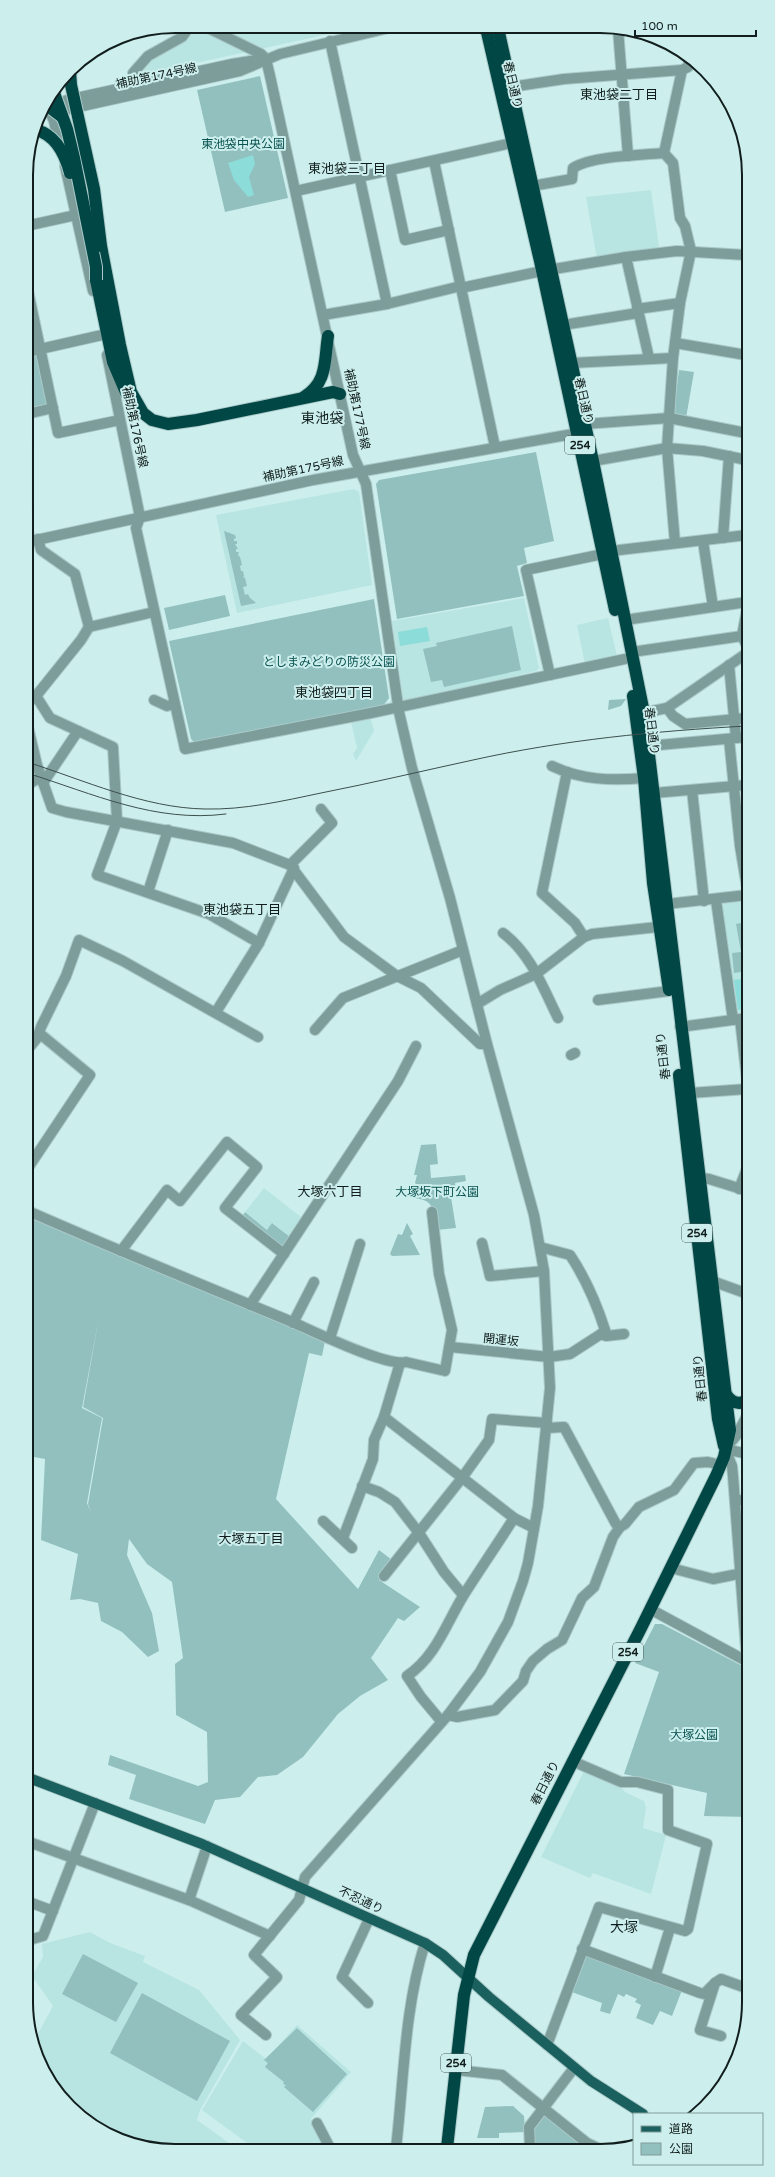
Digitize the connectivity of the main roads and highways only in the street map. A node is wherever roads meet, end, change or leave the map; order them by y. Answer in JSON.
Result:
{"nodes":[{"id":1,"x":487,"y":33,"type":"edge"},
{"id":2,"x":499,"y":33,"type":"edge"},
{"id":3,"x":71,"y":79,"type":"edge"},
{"id":4,"x":56,"y":98,"type":"edge"},
{"id":5,"x":50,"y":108,"type":"edge"},
{"id":6,"x":40,"y":132,"type":"edge"},
{"id":7,"x":101,"y":246,"type":"junction"},
{"id":8,"x":546,"y":270,"type":"junction"},
{"id":9,"x":96,"y":280,"type":"junction"},
{"id":10,"x":328,"y":336,"type":"road end"},
{"id":11,"x":301,"y":399,"type":"junction"},
{"id":12,"x":171,"y":427,"type":"junction"},
{"id":13,"x":583,"y":429,"type":"junction"},
{"id":14,"x":607,"y":552,"type":"junction"},
{"id":15,"x":629,"y":655,"type":"junction"},
{"id":16,"x":640,"y":714,"type":"junction"},
{"id":17,"x":664,"y":926,"type":"junction"},
{"id":18,"x":695,"y":1177,"type":"junction"},
{"id":19,"x":725,"y":1393,"type":"junction"},
{"id":20,"x":742,"y":1402,"type":"edge"},
{"id":21,"x":725,"y":1449,"type":"junction"},
{"id":22,"x":33,"y":1780,"type":"edge"},
{"id":23,"x":467,"y":1978,"type":"junction"},
{"id":24,"x":641,"y":2113,"type":"edge"},
{"id":25,"x":447,"y":2144,"type":"edge"}],
"edges":[{"from":1,"to":8,"type":"highway","name":"春日通り","number":"254"},
{"from":2,"to":8,"type":"highway","name":"春日通り","number":"254"},
{"from":3,"to":7,"type":"highway","bridge":true},
{"from":4,"to":9,"type":"highway","bridge":true},
{"from":5,"to":7,"type":"highway","bridge":true},
{"from":6,"to":9,"type":"highway","bridge":true},
{"from":7,"to":12,"type":"highway"},
{"from":8,"to":13,"type":"highway","name":"春日通り","number":"254"},
{"from":8,"to":13,"type":"highway","name":"春日通り","number":"254"},
{"from":9,"to":12,"type":"highway"},
{"from":10,"to":11,"type":"highway"},
{"from":11,"to":12,"type":"highway"},
{"from":11,"to":12,"type":"highway"},
{"from":13,"to":14,"type":"highway","name":"春日通り","number":"254"},
{"from":13,"to":14,"type":"highway","name":"春日通り","number":"254"},
{"from":14,"to":15,"type":"highway","name":"春日通り","number":"254"},
{"from":14,"to":15,"type":"highway","name":"春日通り","number":"254"},
{"from":15,"to":16,"type":"highway","name":"春日通り","number":"254"},
{"from":16,"to":17,"type":"highway","name":"春日通り","number":"254"},
{"from":16,"to":17,"type":"highway","name":"春日通り","number":"254"},
{"from":17,"to":18,"type":"highway","name":"春日通り","number":"254"},
{"from":17,"to":18,"type":"highway","name":"春日通り","number":"254"},
{"from":18,"to":19,"type":"highway","name":"春日通り","number":"254"},
{"from":18,"to":21,"type":"highway","name":"春日通り","number":"254"},
{"from":19,"to":20,"type":"highway"},
{"from":19,"to":21,"type":"highway","name":"春日通り","number":"254"},
{"from":21,"to":23,"type":"highway","name":"春日通り","number":"254"},
{"from":22,"to":23,"type":"main road","name":"不忍通り"},
{"from":23,"to":24,"type":"main road","name":"不忍通り"},
{"from":23,"to":25,"type":"highway","name":"春日通り","number":"254"}]}
